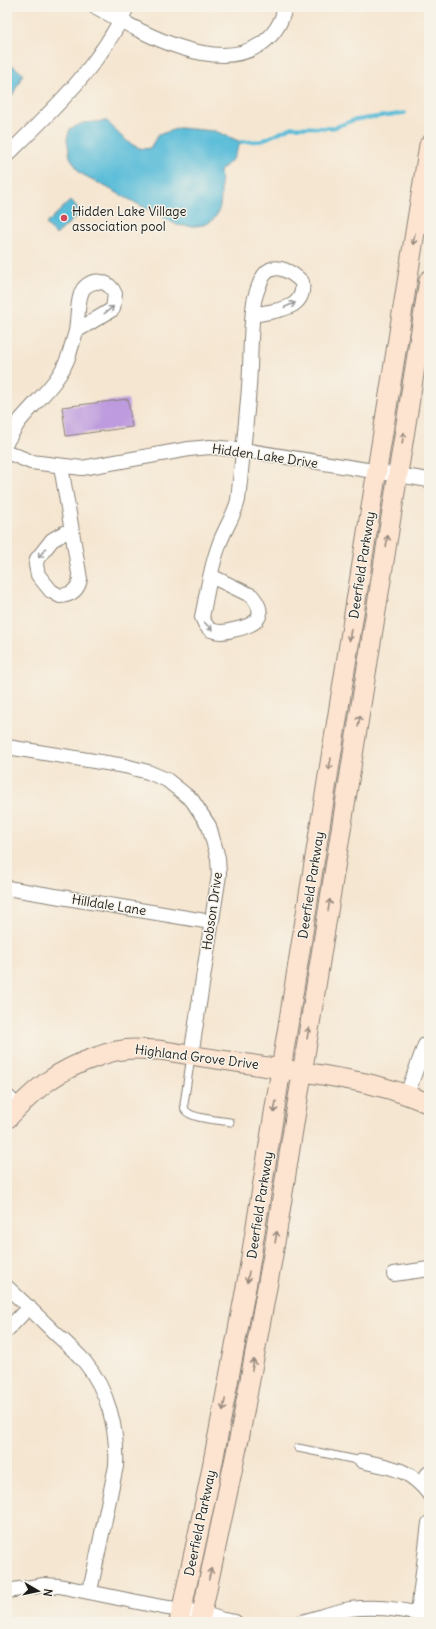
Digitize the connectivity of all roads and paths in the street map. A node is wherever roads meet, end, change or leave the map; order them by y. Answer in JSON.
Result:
{"nodes":[{"id":1,"x":96,"y":7,"type":"edge"},
{"id":2,"x":127,"y":7,"type":"edge"},
{"id":3,"x":285,"y":7,"type":"edge"},
{"id":4,"x":121,"y":20,"type":"junction"},
{"id":5,"x":429,"y":145,"type":"edge"},
{"id":6,"x":7,"y":155,"type":"edge"},
{"id":7,"x":428,"y":289,"type":"edge"},
{"id":8,"x":253,"y":315,"type":"dead end"},
{"id":9,"x":76,"y":331,"type":"dead end"},
{"id":10,"x":7,"y":441,"type":"edge"},
{"id":11,"x":243,"y":450,"type":"junction"},
{"id":12,"x":7,"y":452,"type":"edge"},
{"id":13,"x":61,"y":466,"type":"junction"},
{"id":14,"x":376,"y":472,"type":"junction"},
{"id":15,"x":397,"y":476,"type":"junction"},
{"id":16,"x":429,"y":480,"type":"edge"},
{"id":17,"x":72,"y":532,"type":"dead end"},
{"id":18,"x":211,"y":576,"type":"junction"},
{"id":19,"x":7,"y":747,"type":"edge"},
{"id":20,"x":7,"y":888,"type":"edge"},
{"id":21,"x":212,"y":922,"type":"junction"},
{"id":22,"x":425,"y":1045,"type":"dead end"},
{"id":23,"x":191,"y":1056,"type":"junction"},
{"id":24,"x":282,"y":1068,"type":"junction"},
{"id":25,"x":302,"y":1072,"type":"junction"},
{"id":26,"x":407,"y":1094,"type":"junction"},
{"id":27,"x":429,"y":1104,"type":"edge"},
{"id":28,"x":11,"y":1107,"type":"edge"},
{"id":29,"x":230,"y":1122,"type":"dead end"},
{"id":30,"x":429,"y":1269,"type":"edge"},
{"id":31,"x":394,"y":1274,"type":"dead end"},
{"id":32,"x":7,"y":1287,"type":"edge"},
{"id":33,"x":29,"y":1307,"type":"junction"},
{"id":34,"x":7,"y":1330,"type":"edge"},
{"id":35,"x":298,"y":1448,"type":"dead end"},
{"id":36,"x":362,"y":1461,"type":"joint"},
{"id":37,"x":424,"y":1478,"type":"edge"},
{"id":38,"x":429,"y":1494,"type":"edge"},
{"id":39,"x":429,"y":1523,"type":"edge"},
{"id":40,"x":7,"y":1591,"type":"edge"},
{"id":41,"x":90,"y":1591,"type":"junction"},
{"id":42,"x":424,"y":1615,"type":"edge"},
{"id":43,"x":180,"y":1616,"type":"edge"},
{"id":44,"x":201,"y":1617,"type":"edge"},
{"id":45,"x":235,"y":1622,"type":"edge"},
{"id":46,"x":302,"y":1622,"type":"edge"}],
"edges":[{"from":1,"to":4,"type":"street"},
{"from":2,"to":4,"type":"street"},
{"from":3,"to":4,"type":"street"},
{"from":4,"to":6,"type":"street"},
{"from":5,"to":14,"type":"main road","name":"Deerfield Parkway","one_way":true},
{"from":15,"to":7,"type":"main road","name":"Deerfield Parkway","one_way":true},
{"from":8,"to":11,"type":"street"},
{"from":9,"to":10,"type":"street"},
{"from":11,"to":13,"type":"street","name":"Hidden Lake Drive"},
{"from":11,"to":14,"type":"street","name":"Hidden Lake Drive"},
{"from":11,"to":18,"type":"street"},
{"from":12,"to":13,"type":"street","name":"Hidden Lake Drive"},
{"from":13,"to":17,"type":"street"},
{"from":14,"to":15,"type":"street","name":"Hidden Lake Drive"},
{"from":14,"to":24,"type":"main road","name":"Deerfield Parkway","one_way":true},
{"from":15,"to":16,"type":"street","name":"Hidden Lake Drive"},
{"from":25,"to":15,"type":"main road","name":"Deerfield Parkway","one_way":true},
{"from":18,"to":18,"type":"street","one_way":true},
{"from":19,"to":21,"type":"street","name":"Hobson Drive"},
{"from":20,"to":21,"type":"street","name":"Hilldale Lane"},
{"from":21,"to":23,"type":"street","name":"Hobson Drive"},
{"from":22,"to":26,"type":"street"},
{"from":23,"to":24,"type":"main road","name":"Highland Grove Drive"},
{"from":23,"to":28,"type":"main road","name":"Highland Grove Drive"},
{"from":23,"to":29,"type":"lane"},
{"from":24,"to":25,"type":"main road","name":"Highland Grove Drive"},
{"from":24,"to":43,"type":"main road","name":"Deerfield Parkway","one_way":true},
{"from":25,"to":26,"type":"main road","name":"Highland Grove Drive"},
{"from":44,"to":25,"type":"main road","name":"Deerfield Parkway","one_way":true},
{"from":26,"to":27,"type":"main road","name":"Highland Grove Drive"},
{"from":30,"to":31,"type":"street"},
{"from":32,"to":33,"type":"street"},
{"from":33,"to":34,"type":"street"},
{"from":33,"to":41,"type":"street"},
{"from":35,"to":36,"type":"lane"},
{"from":36,"to":37,"type":"street"},
{"from":37,"to":38,"type":"street"},
{"from":39,"to":42,"type":"street"},
{"from":40,"to":41,"type":"street"},
{"from":41,"to":43,"type":"street"},
{"from":42,"to":46,"type":"street"},
{"from":43,"to":44,"type":"street"},
{"from":44,"to":45,"type":"street"}]}
